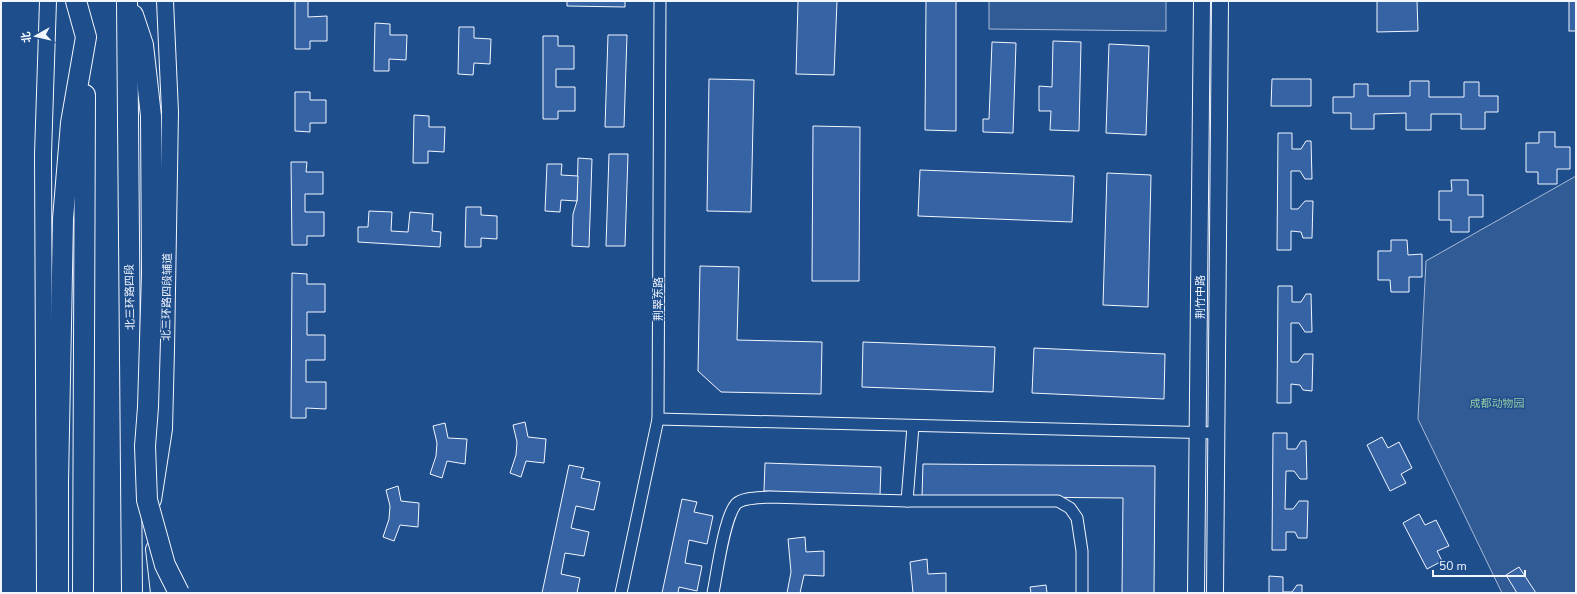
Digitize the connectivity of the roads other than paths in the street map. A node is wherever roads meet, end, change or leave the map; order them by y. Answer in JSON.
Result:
{"nodes":[{"id":1,"x":48,"y":1,"type":"edge"},
{"id":2,"x":76,"y":1,"type":"edge"},
{"id":3,"x":86,"y":1,"type":"edge"},
{"id":4,"x":128,"y":1,"type":"edge"},
{"id":5,"x":165,"y":1,"type":"edge"},
{"id":6,"x":660,"y":1,"type":"edge"},
{"id":7,"x":1202,"y":1,"type":"edge"},
{"id":8,"x":1220,"y":1,"type":"edge"},
{"id":9,"x":86,"y":36,"type":"junction"},
{"id":10,"x":658,"y":419,"type":"junction"},
{"id":11,"x":913,"y":426,"type":"junction"},
{"id":12,"x":1198,"y":433,"type":"junction"},
{"id":13,"x":1217,"y":433,"type":"junction"},
{"id":14,"x":907,"y":501,"type":"junction"},
{"id":15,"x":45,"y":593,"type":"edge"},
{"id":16,"x":58,"y":593,"type":"edge"},
{"id":17,"x":83,"y":593,"type":"edge"},
{"id":18,"x":132,"y":593,"type":"edge"},
{"id":19,"x":159,"y":593,"type":"edge"},
{"id":20,"x":179,"y":593,"type":"edge"},
{"id":21,"x":621,"y":593,"type":"edge"},
{"id":22,"x":713,"y":593,"type":"edge"},
{"id":23,"x":1082,"y":593,"type":"edge"},
{"id":24,"x":1196,"y":593,"type":"edge"},
{"id":25,"x":1215,"y":593,"type":"edge"}],
"edges":[{"from":1,"to":15,"type":"main road"},
{"from":2,"to":9,"type":"highway"},
{"from":3,"to":9,"type":"highway"},
{"from":4,"to":18,"type":"highway","name":"北三环路四段"},
{"from":4,"to":20,"type":"highway","bridge":true},
{"from":5,"to":19,"type":"main road","name":"北三环路四段辅道"},
{"from":6,"to":10,"type":"street","name":"荆翠东路"},
{"from":7,"to":12,"type":"main road","name":"荆竹中路"},
{"from":8,"to":13,"type":"main road","name":"荆竹中路"},
{"from":9,"to":16,"type":"highway"},
{"from":9,"to":17,"type":"highway"},
{"from":10,"to":11,"type":"street"},
{"from":10,"to":21,"type":"street","name":"荆翠东路"},
{"from":11,"to":12,"type":"street"},
{"from":11,"to":14,"type":"street"},
{"from":12,"to":13,"type":"street"},
{"from":12,"to":24,"type":"main road","name":"荆竹中路"},
{"from":13,"to":25,"type":"main road","name":"荆竹中路"},
{"from":14,"to":22,"type":"street"},
{"from":14,"to":23,"type":"street"}]}
